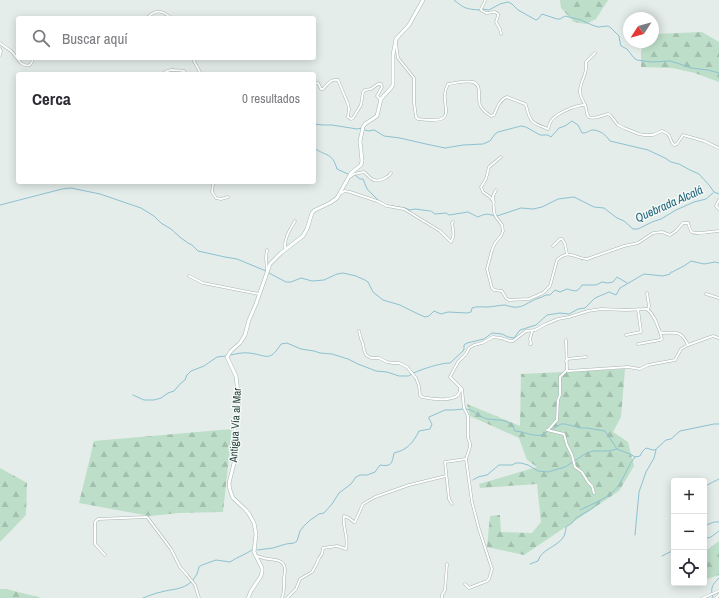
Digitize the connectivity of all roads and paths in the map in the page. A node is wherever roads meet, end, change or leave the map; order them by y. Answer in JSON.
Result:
{"nodes":[{"id":1,"x":423,"y":0,"type":"edge"},
{"id":2,"x":485,"y":0,"type":"edge"},
{"id":3,"x":149,"y":16,"type":"edge"},
{"id":4,"x":169,"y":16,"type":"edge"},
{"id":5,"x":501,"y":34,"type":"dead end"},
{"id":6,"x":395,"y":40,"type":"junction"},
{"id":7,"x":0,"y":43,"type":"edge"},
{"id":8,"x":0,"y":49,"type":"edge"},
{"id":9,"x":595,"y":53,"type":"dead end"},
{"id":10,"x":0,"y":54,"type":"edge"},
{"id":11,"x":16,"y":56,"type":"edge"},
{"id":12,"x":19,"y":60,"type":"edge"},
{"id":13,"x":32,"y":60,"type":"edge"},
{"id":14,"x":194,"y":60,"type":"edge"},
{"id":15,"x":165,"y":72,"type":"edge"},
{"id":16,"x":185,"y":72,"type":"edge"},
{"id":17,"x":199,"y":72,"type":"edge"},
{"id":18,"x":316,"y":84,"type":"edge"},
{"id":19,"x":382,"y":99,"type":"junction"},
{"id":20,"x":585,"y":105,"type":"junction"},
{"id":21,"x":719,"y":148,"type":"edge"},
{"id":22,"x":501,"y":157,"type":"dead end"},
{"id":23,"x":391,"y":173,"type":"dead end"},
{"id":24,"x":348,"y":179,"type":"junction"},
{"id":25,"x":213,"y":184,"type":"edge"},
{"id":26,"x":496,"y":190,"type":"dead end"},
{"id":27,"x":340,"y":193,"type":"junction"},
{"id":28,"x":228,"y":197,"type":"dead end"},
{"id":29,"x":719,"y":200,"type":"edge"},
{"id":30,"x":494,"y":204,"type":"junction"},
{"id":31,"x":719,"y":209,"type":"edge"},
{"id":32,"x":295,"y":221,"type":"dead end"},
{"id":33,"x":453,"y":222,"type":"dead end"},
{"id":34,"x":719,"y":231,"type":"edge"},
{"id":35,"x":553,"y":246,"type":"dead end"},
{"id":36,"x":267,"y":250,"type":"dead end"},
{"id":37,"x":285,"y":250,"type":"junction"},
{"id":38,"x":567,"y":254,"type":"junction"},
{"id":39,"x":267,"y":273,"type":"junction"},
{"id":40,"x":189,"y":276,"type":"dead end"},
{"id":41,"x":647,"y":293,"type":"dead end"},
{"id":42,"x":259,"y":294,"type":"junction"},
{"id":43,"x":706,"y":294,"type":"dead end"},
{"id":44,"x":719,"y":298,"type":"edge"},
{"id":45,"x":638,"y":309,"type":"junction"},
{"id":46,"x":648,"y":310,"type":"junction"},
{"id":47,"x":359,"y":331,"type":"dead end"},
{"id":48,"x":532,"y":331,"type":"junction"},
{"id":49,"x":660,"y":332,"type":"junction"},
{"id":50,"x":626,"y":335,"type":"dead end"},
{"id":51,"x":719,"y":338,"type":"edge"},
{"id":52,"x":566,"y":340,"type":"dead end"},
{"id":53,"x":530,"y":344,"type":"dead end"},
{"id":54,"x":638,"y":344,"type":"dead end"},
{"id":55,"x":688,"y":345,"type":"junction"},
{"id":56,"x":586,"y":357,"type":"dead end"},
{"id":57,"x":566,"y":361,"type":"junction"},
{"id":58,"x":567,"y":370,"type":"junction"},
{"id":59,"x":460,"y":387,"type":"junction"},
{"id":60,"x":466,"y":459,"type":"junction"},
{"id":61,"x":446,"y":476,"type":"junction"},
{"id":62,"x":594,"y":493,"type":"dead end"},
{"id":63,"x":452,"y":504,"type":"dead end"},
{"id":64,"x":106,"y":555,"type":"dead end"},
{"id":65,"x":255,"y":555,"type":"junction"},
{"id":66,"x":447,"y":564,"type":"dead end"},
{"id":67,"x":465,"y":584,"type":"dead end"},
{"id":68,"x":719,"y":591,"type":"edge"},
{"id":69,"x":719,"y":595,"type":"edge"},
{"id":70,"x":199,"y":598,"type":"edge"},
{"id":71,"x":248,"y":598,"type":"edge"},
{"id":72,"x":282,"y":598,"type":"edge"},
{"id":73,"x":287,"y":598,"type":"edge"},
{"id":74,"x":442,"y":598,"type":"edge"},
{"id":75,"x":703,"y":598,"type":"edge"},
{"id":76,"x":716,"y":598,"type":"edge"}],
"edges":[{"from":1,"to":6,"type":"main road"},
{"from":2,"to":5,"type":"street"},
{"from":3,"to":4,"type":"street"},
{"from":6,"to":19,"type":"main road","name":"Antigua Vía al Mar"},
{"from":6,"to":20,"type":"street"},
{"from":7,"to":11,"type":"street"},
{"from":8,"to":10,"type":"street"},
{"from":9,"to":20,"type":"street"},
{"from":12,"to":13,"type":"street"},
{"from":14,"to":17,"type":"street"},
{"from":15,"to":16,"type":"street"},
{"from":18,"to":19,"type":"street"},
{"from":19,"to":24,"type":"main road","name":"Antigua Vía al Mar"},
{"from":20,"to":21,"type":"street"},
{"from":22,"to":30,"type":"street"},
{"from":23,"to":24,"type":"street"},
{"from":24,"to":27,"type":"main road","name":"Antigua Vía al Mar"},
{"from":25,"to":28,"type":"street"},
{"from":26,"to":30,"type":"street"},
{"from":27,"to":33,"type":"street"},
{"from":27,"to":37,"type":"main road","name":"Antigua Vía al Mar"},
{"from":29,"to":31,"type":"street"},
{"from":30,"to":38,"type":"street"},
{"from":32,"to":37,"type":"street"},
{"from":34,"to":38,"type":"street"},
{"from":35,"to":38,"type":"street"},
{"from":36,"to":39,"type":"street"},
{"from":37,"to":39,"type":"main road","name":"Antigua Vía al Mar"},
{"from":39,"to":42,"type":"main road","name":"Antigua Vía al Mar"},
{"from":40,"to":42,"type":"street"},
{"from":41,"to":46,"type":"street"},
{"from":42,"to":65,"type":"main road","name":"Antigua Vía al Mar"},
{"from":43,"to":44,"type":"street"},
{"from":45,"to":46,"type":"street"},
{"from":45,"to":48,"type":"street"},
{"from":45,"to":50,"type":"street"},
{"from":46,"to":49,"type":"street"},
{"from":47,"to":59,"type":"street"},
{"from":48,"to":53,"type":"street"},
{"from":48,"to":59,"type":"street"},
{"from":49,"to":54,"type":"street"},
{"from":49,"to":55,"type":"street"},
{"from":51,"to":55,"type":"street"},
{"from":52,"to":57,"type":"street"},
{"from":55,"to":58,"type":"street"},
{"from":56,"to":57,"type":"street"},
{"from":57,"to":58,"type":"street"},
{"from":58,"to":62,"type":"street"},
{"from":59,"to":60,"type":"street"},
{"from":60,"to":61,"type":"street"},
{"from":60,"to":67,"type":"street"},
{"from":61,"to":63,"type":"street"},
{"from":61,"to":73,"type":"street"},
{"from":64,"to":70,"type":"street"},
{"from":65,"to":71,"type":"main road","name":"Antigua Vía al Mar"},
{"from":65,"to":72,"type":"street"},
{"from":66,"to":74,"type":"street"},
{"from":68,"to":75,"type":"street"},
{"from":69,"to":76,"type":"street"}]}
